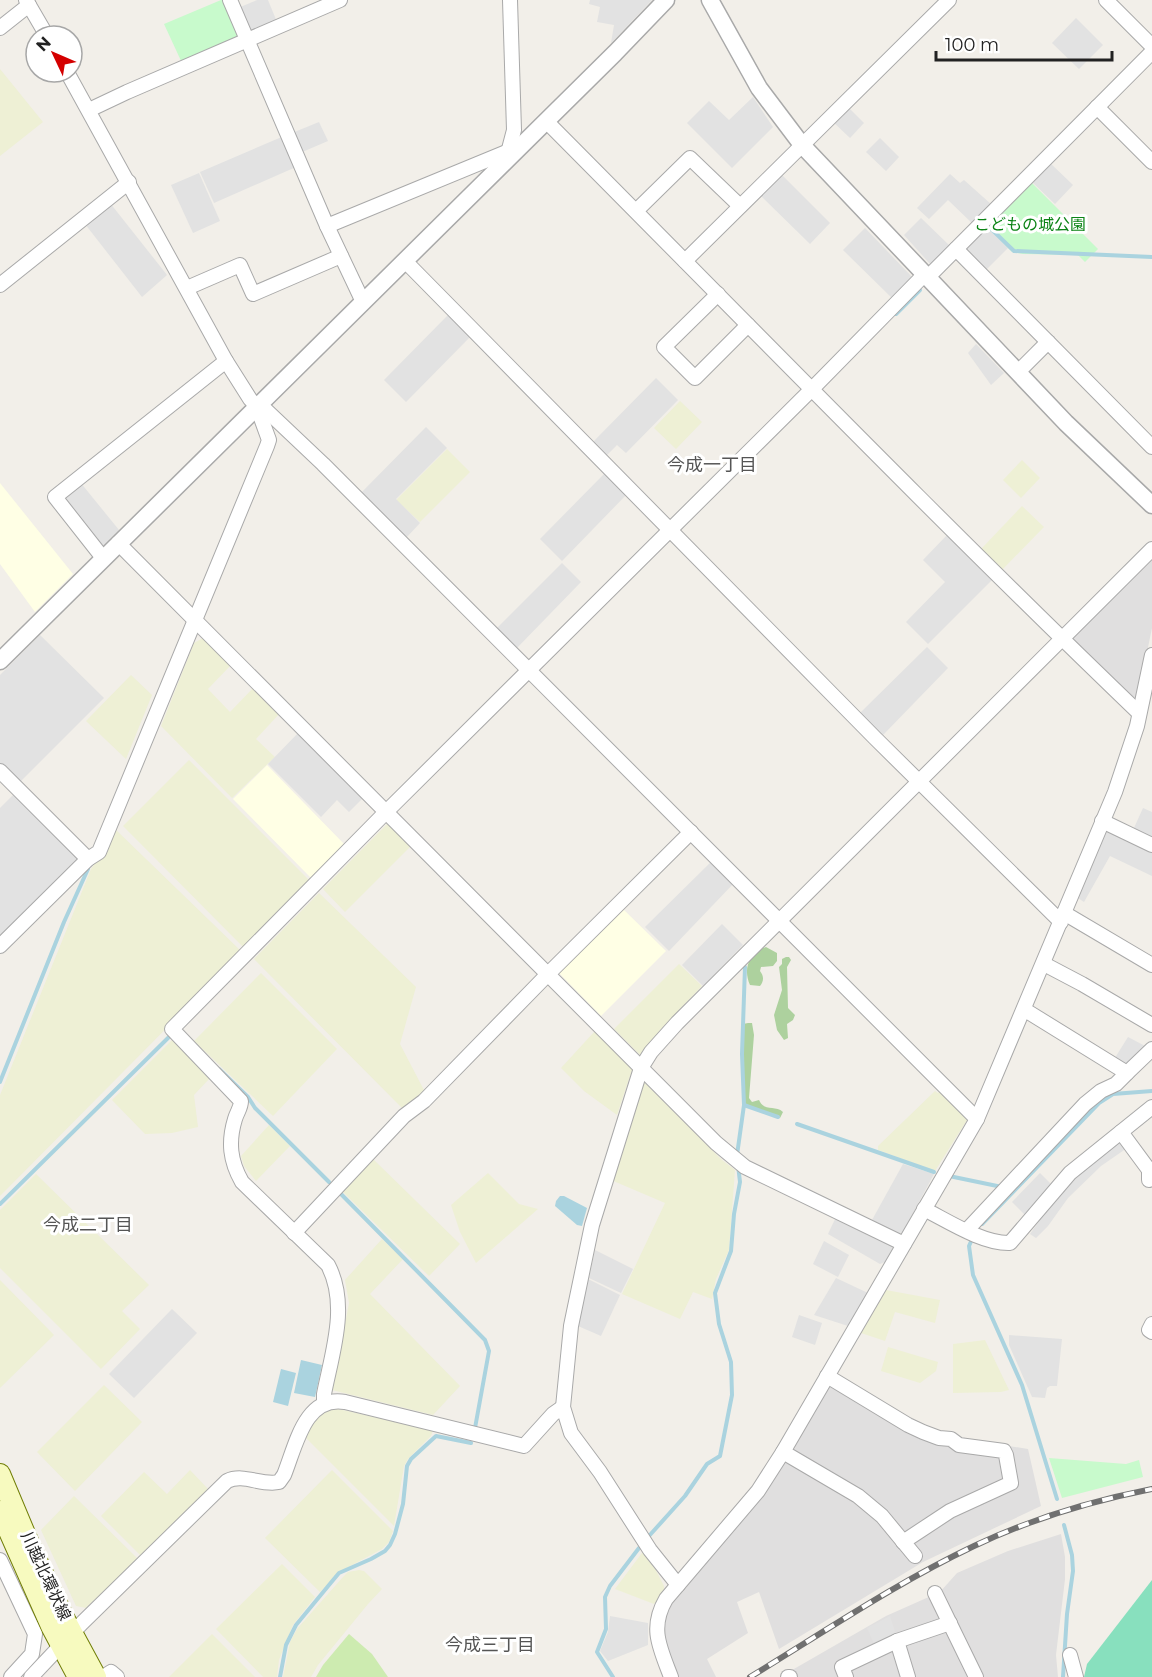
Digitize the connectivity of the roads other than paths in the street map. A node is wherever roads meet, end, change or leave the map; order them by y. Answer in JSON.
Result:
{"nodes":[{"id":1,"x":230,"y":0,"type":"edge"},
{"id":2,"x":340,"y":0,"type":"edge"},
{"id":3,"x":510,"y":0,"type":"edge"},
{"id":4,"x":666,"y":0,"type":"edge"},
{"id":5,"x":710,"y":0,"type":"edge"},
{"id":6,"x":949,"y":0,"type":"edge"},
{"id":7,"x":1106,"y":0,"type":"edge"},
{"id":8,"x":28,"y":2,"type":"edge"},
{"id":9,"x":40,"y":24,"type":"edge"},
{"id":10,"x":0,"y":28,"type":"edge"},
{"id":11,"x":246,"y":40,"type":"junction"},
{"id":12,"x":1152,"y":46,"type":"edge"},
{"id":13,"x":1152,"y":52,"type":"edge"},
{"id":14,"x":74,"y":84,"type":"edge"},
{"id":15,"x":1096,"y":107,"type":"junction"},
{"id":16,"x":89,"y":110,"type":"junction"},
{"id":17,"x":546,"y":121,"type":"junction"},
{"id":18,"x":802,"y":145,"type":"junction"},
{"id":19,"x":510,"y":153,"type":"junction"},
{"id":20,"x":1152,"y":162,"type":"edge"},
{"id":21,"x":129,"y":182,"type":"junction"},
{"id":22,"x":740,"y":206,"type":"junction"},
{"id":23,"x":636,"y":211,"type":"junction"},
{"id":24,"x":327,"y":226,"type":"junction"},
{"id":25,"x":956,"y":249,"type":"junction"},
{"id":26,"x":341,"y":256,"type":"junction"},
{"id":27,"x":405,"y":261,"type":"junction"},
{"id":28,"x":685,"y":261,"type":"junction"},
{"id":29,"x":926,"y":276,"type":"junction"},
{"id":30,"x":0,"y":285,"type":"edge"},
{"id":31,"x":186,"y":288,"type":"junction"},
{"id":32,"x":718,"y":294,"type":"junction"},
{"id":33,"x":363,"y":302,"type":"junction"},
{"id":34,"x":748,"y":325,"type":"junction"},
{"id":35,"x":1048,"y":342,"type":"junction"},
{"id":36,"x":226,"y":361,"type":"junction"},
{"id":37,"x":1018,"y":372,"type":"junction"},
{"id":38,"x":811,"y":390,"type":"junction"},
{"id":39,"x":256,"y":407,"type":"junction"},
{"id":40,"x":1152,"y":447,"type":"edge"},
{"id":41,"x":1152,"y":504,"type":"edge"},
{"id":42,"x":670,"y":530,"type":"junction"},
{"id":43,"x":118,"y":543,"type":"junction"},
{"id":44,"x":1152,"y":549,"type":"edge"},
{"id":45,"x":103,"y":558,"type":"junction"},
{"id":46,"x":193,"y":617,"type":"junction"},
{"id":47,"x":1062,"y":638,"type":"junction"},
{"id":48,"x":1152,"y":656,"type":"edge"},
{"id":49,"x":0,"y":661,"type":"edge"},
{"id":50,"x":529,"y":671,"type":"junction"},
{"id":51,"x":1139,"y":712,"type":"junction"},
{"id":52,"x":0,"y":771,"type":"edge"},
{"id":53,"x":920,"y":781,"type":"junction"},
{"id":54,"x":387,"y":811,"type":"junction"},
{"id":55,"x":1102,"y":821,"type":"junction"},
{"id":56,"x":691,"y":832,"type":"junction"},
{"id":57,"x":1152,"y":845,"type":"edge"},
{"id":58,"x":88,"y":859,"type":"junction"},
{"id":59,"x":1063,"y":917,"type":"junction"},
{"id":60,"x":780,"y":921,"type":"junction"},
{"id":61,"x":0,"y":946,"type":"edge"},
{"id":62,"x":1044,"y":964,"type":"junction"},
{"id":63,"x":1152,"y":965,"type":"edge"},
{"id":64,"x":549,"y":973,"type":"junction"},
{"id":65,"x":1025,"y":1010,"type":"junction"},
{"id":66,"x":1152,"y":1024,"type":"edge"},
{"id":67,"x":1152,"y":1049,"type":"edge"},
{"id":68,"x":641,"y":1068,"type":"junction"},
{"id":69,"x":1127,"y":1073,"type":"junction"},
{"id":70,"x":1152,"y":1107,"type":"edge"},
{"id":71,"x":977,"y":1119,"type":"junction"},
{"id":72,"x":1121,"y":1132,"type":"junction"},
{"id":73,"x":1151,"y":1184,"type":"edge"},
{"id":74,"x":924,"y":1209,"type":"junction"},
{"id":75,"x":967,"y":1230,"type":"junction"},
{"id":76,"x":294,"y":1233,"type":"junction"},
{"id":77,"x":904,"y":1244,"type":"junction"},
{"id":78,"x":1152,"y":1324,"type":"edge"},
{"id":79,"x":1152,"y":1332,"type":"edge"},
{"id":80,"x":827,"y":1376,"type":"junction"},
{"id":81,"x":324,"y":1402,"type":"junction"},
{"id":82,"x":563,"y":1407,"type":"junction"},
{"id":83,"x":783,"y":1452,"type":"junction"},
{"id":84,"x":0,"y":1474,"type":"edge"},
{"id":85,"x":0,"y":1511,"type":"edge"},
{"id":86,"x":903,"y":1542,"type":"junction"},
{"id":87,"x":915,"y":1556,"type":"dead end"},
{"id":88,"x":0,"y":1560,"type":"edge"},
{"id":89,"x":678,"y":1585,"type":"junction"},
{"id":90,"x":935,"y":1593,"type":"dead end"},
{"id":91,"x":950,"y":1623,"type":"junction"},
{"id":92,"x":67,"y":1639,"type":"junction"},
{"id":93,"x":897,"y":1641,"type":"junction"},
{"id":94,"x":1070,"y":1655,"type":"dead end"},
{"id":95,"x":11,"y":1677,"type":"edge"},
{"id":96,"x":31,"y":1677,"type":"edge"},
{"id":97,"x":78,"y":1677,"type":"edge"},
{"id":98,"x":96,"y":1677,"type":"edge"},
{"id":99,"x":104,"y":1677,"type":"edge"},
{"id":100,"x":117,"y":1677,"type":"edge"},
{"id":101,"x":670,"y":1677,"type":"edge"},
{"id":102,"x":846,"y":1677,"type":"edge"},
{"id":103,"x":908,"y":1677,"type":"edge"},
{"id":104,"x":976,"y":1677,"type":"edge"},
{"id":105,"x":1076,"y":1677,"type":"edge"}],
"edges":[{"from":1,"to":11,"type":"street"},
{"from":2,"to":11,"type":"street"},
{"from":3,"to":19,"type":"street"},
{"from":4,"to":17,"type":"street"},
{"from":5,"to":18,"type":"street"},
{"from":6,"to":18,"type":"street"},
{"from":7,"to":12,"type":"street"},
{"from":8,"to":9,"type":"street"},
{"from":8,"to":10,"type":"street"},
{"from":11,"to":16,"type":"street"},
{"from":11,"to":24,"type":"street"},
{"from":13,"to":15,"type":"street"},
{"from":14,"to":16,"type":"street"},
{"from":15,"to":20,"type":"street"},
{"from":15,"to":25,"type":"street"},
{"from":16,"to":21,"type":"street"},
{"from":17,"to":19,"type":"street"},
{"from":17,"to":23,"type":"street"},
{"from":18,"to":22,"type":"street"},
{"from":18,"to":29,"type":"street"},
{"from":19,"to":24,"type":"street"},
{"from":19,"to":27,"type":"street"},
{"from":21,"to":30,"type":"street"},
{"from":21,"to":31,"type":"street"},
{"from":22,"to":23,"type":"street"},
{"from":22,"to":28,"type":"street"},
{"from":23,"to":28,"type":"street"},
{"from":24,"to":26,"type":"street"},
{"from":25,"to":29,"type":"street"},
{"from":25,"to":35,"type":"street"},
{"from":26,"to":31,"type":"street"},
{"from":26,"to":33,"type":"street"},
{"from":27,"to":33,"type":"street"},
{"from":27,"to":42,"type":"street"},
{"from":28,"to":32,"type":"street"},
{"from":29,"to":37,"type":"street"},
{"from":29,"to":38,"type":"street"},
{"from":31,"to":36,"type":"street"},
{"from":32,"to":34,"type":"street"},
{"from":32,"to":34,"type":"street"},
{"from":33,"to":39,"type":"street"},
{"from":34,"to":38,"type":"street"},
{"from":35,"to":37,"type":"street"},
{"from":35,"to":40,"type":"street"},
{"from":36,"to":39,"type":"street"},
{"from":36,"to":45,"type":"street"},
{"from":37,"to":41,"type":"street"},
{"from":38,"to":42,"type":"street"},
{"from":38,"to":47,"type":"street"},
{"from":39,"to":43,"type":"street"},
{"from":39,"to":46,"type":"street"},
{"from":39,"to":50,"type":"street"},
{"from":42,"to":50,"type":"street"},
{"from":42,"to":53,"type":"street"},
{"from":43,"to":45,"type":"street"},
{"from":43,"to":46,"type":"street"},
{"from":44,"to":47,"type":"street"},
{"from":45,"to":49,"type":"street"},
{"from":46,"to":54,"type":"street"},
{"from":46,"to":58,"type":"street"},
{"from":47,"to":51,"type":"street"},
{"from":47,"to":53,"type":"street"},
{"from":48,"to":51,"type":"street"},
{"from":50,"to":54,"type":"street"},
{"from":50,"to":56,"type":"street"},
{"from":51,"to":55,"type":"street"},
{"from":52,"to":58,"type":"street"},
{"from":53,"to":59,"type":"street"},
{"from":53,"to":60,"type":"street"},
{"from":54,"to":64,"type":"street"},
{"from":54,"to":76,"type":"street"},
{"from":55,"to":57,"type":"street"},
{"from":55,"to":59,"type":"street"},
{"from":56,"to":60,"type":"street"},
{"from":56,"to":64,"type":"street"},
{"from":58,"to":61,"type":"street"},
{"from":59,"to":62,"type":"street"},
{"from":59,"to":63,"type":"street"},
{"from":60,"to":68,"type":"street"},
{"from":60,"to":71,"type":"street"},
{"from":62,"to":65,"type":"street"},
{"from":62,"to":66,"type":"street"},
{"from":64,"to":68,"type":"street"},
{"from":64,"to":76,"type":"street"},
{"from":65,"to":69,"type":"street"},
{"from":65,"to":71,"type":"street"},
{"from":67,"to":69,"type":"street"},
{"from":68,"to":77,"type":"street"},
{"from":68,"to":82,"type":"street"},
{"from":69,"to":75,"type":"street"},
{"from":70,"to":72,"type":"street"},
{"from":71,"to":74,"type":"street"},
{"from":72,"to":73,"type":"street"},
{"from":72,"to":75,"type":"street"},
{"from":74,"to":75,"type":"street"},
{"from":74,"to":77,"type":"street"},
{"from":76,"to":81,"type":"street"},
{"from":77,"to":80,"type":"street"},
{"from":78,"to":79,"type":"street"},
{"from":80,"to":83,"type":"street"},
{"from":80,"to":86,"type":"street"},
{"from":81,"to":82,"type":"street"},
{"from":81,"to":92,"type":"street"},
{"from":82,"to":89,"type":"street"},
{"from":83,"to":86,"type":"street"},
{"from":83,"to":89,"type":"street"},
{"from":84,"to":92,"type":"main road","name":"川越北環状線"},
{"from":85,"to":92,"type":"main road","name":"川越北環状線"},
{"from":86,"to":87,"type":"street"},
{"from":88,"to":95,"type":"street"},
{"from":89,"to":101,"type":"street"},
{"from":90,"to":91,"type":"street"},
{"from":91,"to":93,"type":"street"},
{"from":91,"to":104,"type":"street"},
{"from":92,"to":96,"type":"street"},
{"from":92,"to":97,"type":"main road","name":"川越北環状線"},
{"from":92,"to":98,"type":"main road","name":"川越北環状線"},
{"from":93,"to":102,"type":"street"},
{"from":93,"to":103,"type":"street"},
{"from":94,"to":105,"type":"street"},
{"from":99,"to":100,"type":"street"}]}
